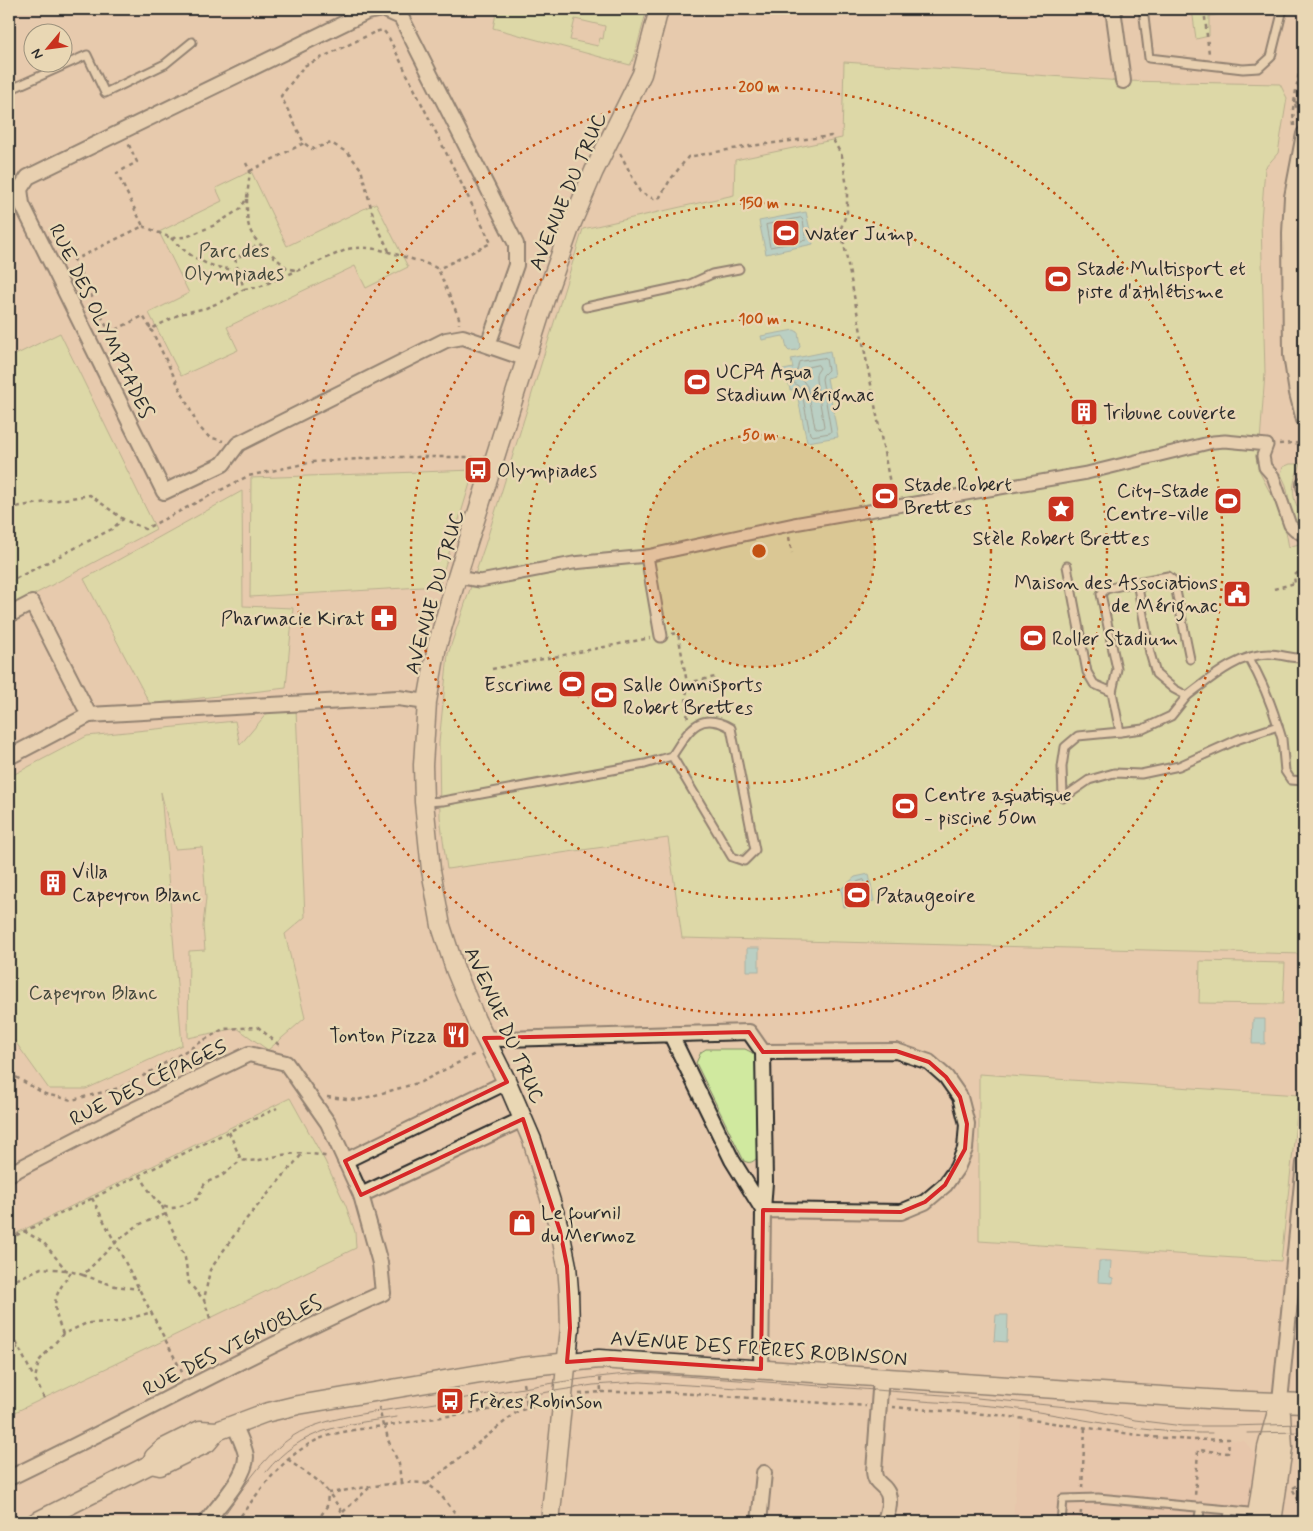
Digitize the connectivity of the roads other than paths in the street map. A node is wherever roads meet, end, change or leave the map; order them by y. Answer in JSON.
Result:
{"nodes":[{"id":1,"x":659,"y":9,"type":"edge"},
{"id":2,"x":1113,"y":9,"type":"edge"},
{"id":3,"x":1143,"y":9,"type":"edge"},
{"id":4,"x":1283,"y":9,"type":"edge"},
{"id":5,"x":366,"y":10,"type":"edge"},
{"id":6,"x":192,"y":42,"type":"dead end"},
{"id":7,"x":1123,"y":81,"type":"dead end"},
{"id":8,"x":9,"y":90,"type":"edge"},
{"id":9,"x":1304,"y":134,"type":"edge"},
{"id":10,"x":739,"y":269,"type":"dead end"},
{"id":11,"x":586,"y":307,"type":"dead end"},
{"id":12,"x":488,"y":345,"type":"junction"},
{"id":13,"x":527,"y":359,"type":"junction"},
{"id":14,"x":1304,"y":420,"type":"edge"},
{"id":15,"x":1304,"y":536,"type":"edge"},
{"id":16,"x":647,"y":556,"type":"junction"},
{"id":17,"x":1068,"y":566,"type":"dead end"},
{"id":18,"x":457,"y":577,"type":"junction"},
{"id":19,"x":1137,"y":582,"type":"junction"},
{"id":20,"x":9,"y":615,"type":"edge"},
{"id":21,"x":661,"y":636,"type":"road end"},
{"id":22,"x":1249,"y":658,"type":"junction"},
{"id":23,"x":1304,"y":658,"type":"edge"},
{"id":24,"x":1190,"y":659,"type":"dead end"},
{"id":25,"x":1112,"y":692,"type":"junction"},
{"id":26,"x":1187,"y":696,"type":"junction"},
{"id":27,"x":427,"y":702,"type":"junction"},
{"id":28,"x":89,"y":716,"type":"junction"},
{"id":29,"x":1278,"y":726,"type":"junction"},
{"id":30,"x":1120,"y":732,"type":"junction"},
{"id":31,"x":9,"y":756,"type":"edge"},
{"id":32,"x":672,"y":756,"type":"junction"},
{"id":33,"x":1304,"y":781,"type":"edge"},
{"id":34,"x":424,"y":802,"type":"junction"},
{"id":35,"x":672,"y":1035,"type":"junction"},
{"id":36,"x":484,"y":1038,"type":"junction"},
{"id":37,"x":763,"y":1052,"type":"junction"},
{"id":38,"x":507,"y":1082,"type":"junction"},
{"id":39,"x":523,"y":1119,"type":"junction"},
{"id":40,"x":345,"y":1161,"type":"junction"},
{"id":41,"x":1304,"y":1163,"type":"edge"},
{"id":42,"x":9,"y":1174,"type":"edge"},
{"id":43,"x":361,"y":1195,"type":"junction"},
{"id":44,"x":763,"y":1210,"type":"junction"},
{"id":45,"x":566,"y":1362,"type":"junction"},
{"id":46,"x":761,"y":1370,"type":"junction"},
{"id":47,"x":881,"y":1377,"type":"junction"},
{"id":48,"x":1280,"y":1402,"type":"junction"},
{"id":49,"x":1304,"y":1403,"type":"edge"},
{"id":50,"x":234,"y":1424,"type":"junction"},
{"id":51,"x":764,"y":1473,"type":"dead end"},
{"id":52,"x":9,"y":1478,"type":"edge"},
{"id":53,"x":1201,"y":1507,"type":"junction"},
{"id":54,"x":1229,"y":1510,"type":"junction"},
{"id":55,"x":1264,"y":1518,"type":"edge"},
{"id":56,"x":36,"y":1522,"type":"edge"},
{"id":57,"x":206,"y":1522,"type":"edge"},
{"id":58,"x":550,"y":1522,"type":"edge"},
{"id":59,"x":759,"y":1522,"type":"edge"},
{"id":60,"x":884,"y":1522,"type":"edge"},
{"id":61,"x":1061,"y":1522,"type":"edge"},
{"id":62,"x":1198,"y":1522,"type":"edge"},
{"id":63,"x":1228,"y":1522,"type":"edge"}],
"edges":[{"from":1,"to":13,"type":"street","name":"AVENUE DU TRUC"},
{"from":2,"to":7,"type":"street"},
{"from":3,"to":4,"type":"lane"},
{"from":5,"to":12,"type":"street","name":"RUE DES OLYMPIADES"},
{"from":5,"to":12,"type":"street","name":"RUE DES OLYMPIADES"},
{"from":6,"to":8,"type":"lane"},
{"from":9,"to":14,"type":"street"},
{"from":10,"to":11,"type":"lane"},
{"from":12,"to":13,"type":"street","name":"RUE DES OLYMPIADES"},
{"from":13,"to":18,"type":"street","name":"AVENUE DU TRUC"},
{"from":15,"to":16,"type":"street"},
{"from":16,"to":18,"type":"street"},
{"from":16,"to":21,"type":"street"},
{"from":17,"to":25,"type":"lane"},
{"from":18,"to":27,"type":"street","name":"AVENUE DU TRUC"},
{"from":19,"to":24,"type":"lane"},
{"from":19,"to":25,"type":"lane"},
{"from":19,"to":26,"type":"lane"},
{"from":20,"to":28,"type":"street"},
{"from":22,"to":23,"type":"lane"},
{"from":22,"to":26,"type":"lane"},
{"from":22,"to":29,"type":"lane"},
{"from":25,"to":30,"type":"lane"},
{"from":26,"to":30,"type":"lane"},
{"from":27,"to":28,"type":"street"},
{"from":27,"to":34,"type":"street","name":"AVENUE DU TRUC"},
{"from":28,"to":31,"type":"street"},
{"from":29,"to":30,"type":"lane"},
{"from":29,"to":33,"type":"lane"},
{"from":32,"to":32,"type":"lane"},
{"from":32,"to":34,"type":"lane"},
{"from":34,"to":36,"type":"street","name":"AVENUE DU TRUC"},
{"from":35,"to":36,"type":"street"},
{"from":35,"to":37,"type":"street"},
{"from":35,"to":44,"type":"street"},
{"from":36,"to":38,"type":"street","name":"AVENUE DU TRUC"},
{"from":37,"to":44,"type":"street"},
{"from":37,"to":44,"type":"street"},
{"from":38,"to":39,"type":"street","name":"AVENUE DU TRUC"},
{"from":38,"to":40,"type":"street"},
{"from":39,"to":43,"type":"street"},
{"from":39,"to":45,"type":"street","name":"AVENUE DU TRUC"},
{"from":40,"to":42,"type":"street","name":"RUE DES CÉPAGES"},
{"from":40,"to":43,"type":"street","name":"RUE DES VIGNOBLES"},
{"from":41,"to":48,"type":"street"},
{"from":43,"to":52,"type":"street","name":"RUE DES VIGNOBLES"},
{"from":44,"to":46,"type":"street"},
{"from":45,"to":46,"type":"street","name":"AVENUE DES FRÈRES ROBINSON"},
{"from":45,"to":50,"type":"street","name":"AVENUE DES FRÈRES ROBINSON"},
{"from":45,"to":58,"type":"street","name":"AVENUE DU TRUC"},
{"from":46,"to":47,"type":"street","name":"AVENUE DES FRÈRES ROBINSON"},
{"from":47,"to":48,"type":"street","name":"AVENUE DES FRÈRES ROBINSON"},
{"from":47,"to":60,"type":"street"},
{"from":48,"to":49,"type":"street","name":"AVENUE DES FRÈRES ROBINSON"},
{"from":48,"to":55,"type":"street"},
{"from":50,"to":56,"type":"street","name":"AVENUE DES FRÈRES ROBINSON"},
{"from":50,"to":57,"type":"street"},
{"from":51,"to":59,"type":"street"},
{"from":53,"to":54,"type":"lane"},
{"from":53,"to":61,"type":"lane"},
{"from":53,"to":62,"type":"lane"},
{"from":54,"to":55,"type":"lane"},
{"from":54,"to":63,"type":"lane"}]}
